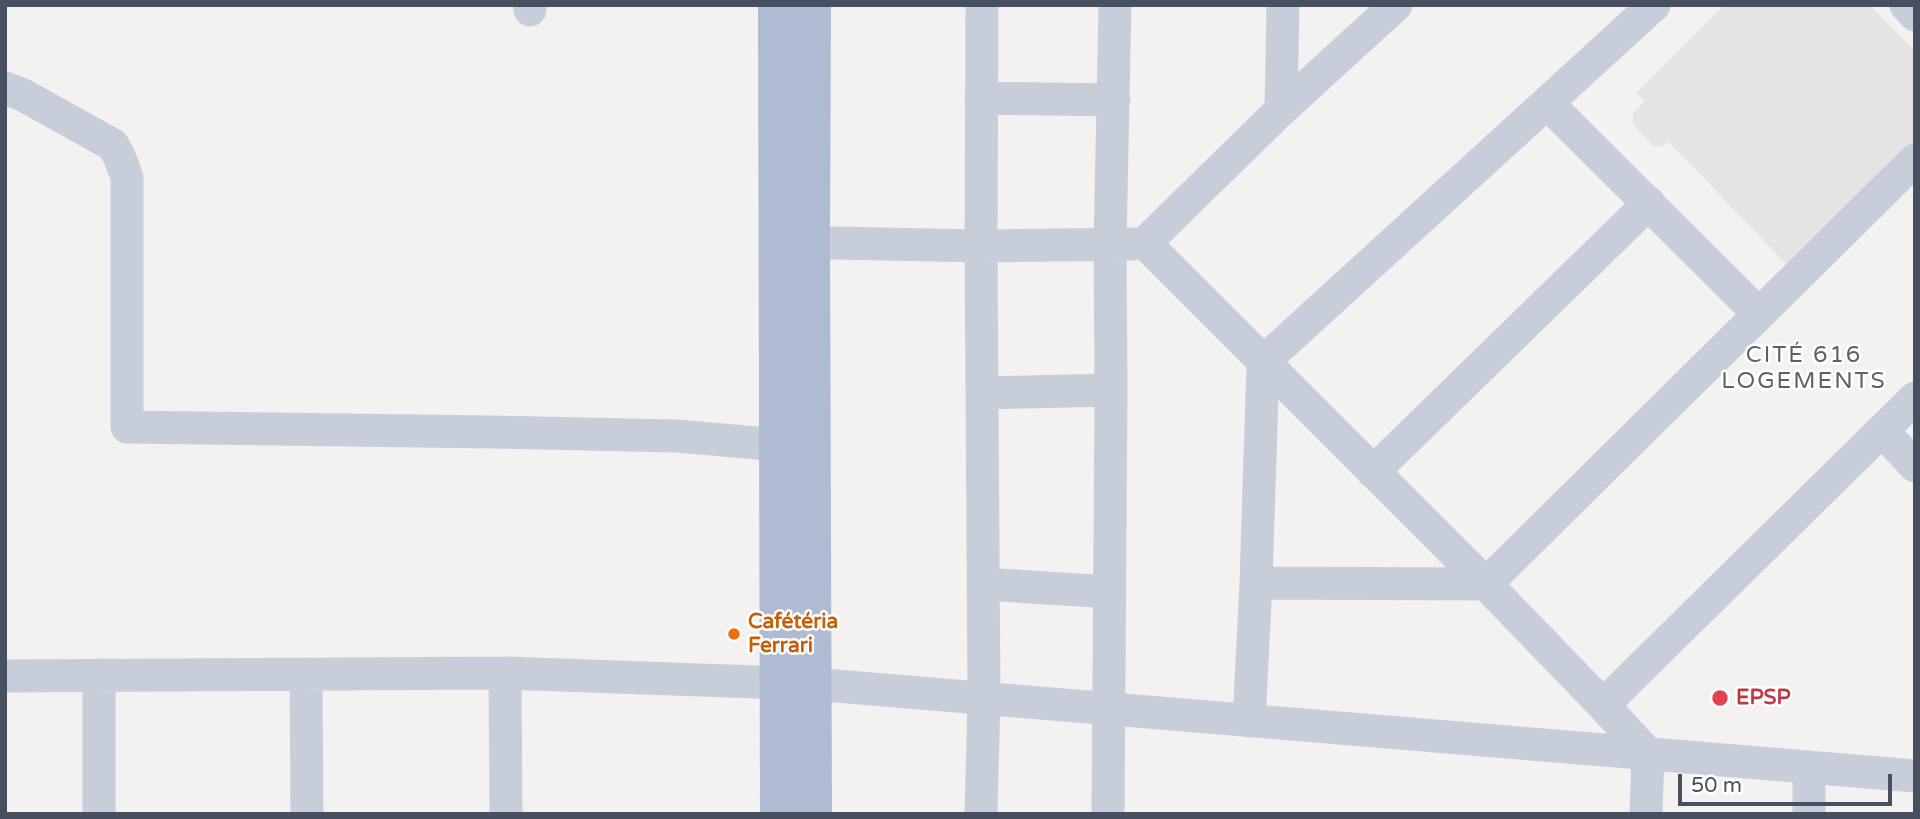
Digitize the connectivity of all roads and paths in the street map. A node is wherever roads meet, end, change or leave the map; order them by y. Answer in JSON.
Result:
{"nodes":[{"id":1,"x":777,"y":5,"type":"edge"},
{"id":2,"x":812,"y":5,"type":"edge"},
{"id":3,"x":982,"y":5,"type":"edge"},
{"id":4,"x":1115,"y":5,"type":"edge"},
{"id":5,"x":1283,"y":5,"type":"edge"},
{"id":6,"x":1396,"y":5,"type":"edge"},
{"id":7,"x":1654,"y":5,"type":"edge"},
{"id":8,"x":1906,"y":5,"type":"edge"},
{"id":9,"x":1915,"y":15,"type":"edge"},
{"id":10,"x":5,"y":88,"type":"edge"},
{"id":11,"x":981,"y":98,"type":"junction"},
{"id":12,"x":1114,"y":100,"type":"junction"},
{"id":13,"x":1547,"y":103,"type":"junction"},
{"id":14,"x":1280,"y":110,"type":"junction"},
{"id":15,"x":1915,"y":159,"type":"edge"},
{"id":16,"x":1648,"y":203,"type":"junction"},
{"id":17,"x":794,"y":242,"type":"junction"},
{"id":18,"x":1145,"y":243,"type":"junction"},
{"id":19,"x":1110,"y":245,"type":"junction"},
{"id":20,"x":981,"y":246,"type":"junction"},
{"id":21,"x":1758,"y":313,"type":"junction"},
{"id":22,"x":1263,"y":362,"type":"junction"},
{"id":23,"x":1111,"y":390,"type":"junction"},
{"id":24,"x":982,"y":393,"type":"junction"},
{"id":25,"x":1915,"y":398,"type":"edge"},
{"id":26,"x":1882,"y":430,"type":"junction"},
{"id":27,"x":794,"y":446,"type":"junction"},
{"id":28,"x":1915,"y":466,"type":"edge"},
{"id":29,"x":1373,"y":472,"type":"junction"},
{"id":30,"x":1256,"y":583,"type":"junction"},
{"id":31,"x":984,"y":584,"type":"junction"},
{"id":32,"x":1486,"y":584,"type":"junction"},
{"id":33,"x":1110,"y":592,"type":"junction"},
{"id":34,"x":505,"y":673,"type":"junction"},
{"id":35,"x":306,"y":674,"type":"junction"},
{"id":36,"x":99,"y":675,"type":"junction"},
{"id":37,"x":5,"y":676,"type":"edge"},
{"id":38,"x":796,"y":683,"type":"junction"},
{"id":39,"x":985,"y":698,"type":"junction"},
{"id":40,"x":1603,"y":705,"type":"junction"},
{"id":41,"x":1109,"y":709,"type":"junction"},
{"id":42,"x":1249,"y":721,"type":"junction"},
{"id":43,"x":1648,"y":754,"type":"junction"},
{"id":44,"x":1809,"y":767,"type":"junction"},
{"id":45,"x":1915,"y":776,"type":"edge"},
{"id":46,"x":99,"y":814,"type":"edge"},
{"id":47,"x":307,"y":814,"type":"edge"},
{"id":48,"x":506,"y":814,"type":"edge"},
{"id":49,"x":779,"y":814,"type":"edge"},
{"id":50,"x":813,"y":814,"type":"edge"},
{"id":51,"x":981,"y":814,"type":"edge"},
{"id":52,"x":1108,"y":814,"type":"edge"},
{"id":53,"x":1646,"y":814,"type":"edge"},
{"id":54,"x":1809,"y":814,"type":"edge"}],
"edges":[{"from":1,"to":17,"type":"main road"},
{"from":2,"to":17,"type":"main road"},
{"from":3,"to":11,"type":"street"},
{"from":4,"to":12,"type":"street"},
{"from":5,"to":14,"type":"street"},
{"from":6,"to":14,"type":"street"},
{"from":7,"to":13,"type":"street"},
{"from":8,"to":9,"type":"street"},
{"from":10,"to":27,"type":"street"},
{"from":11,"to":12,"type":"street"},
{"from":11,"to":20,"type":"street"},
{"from":12,"to":19,"type":"street"},
{"from":13,"to":16,"type":"street"},
{"from":13,"to":22,"type":"street"},
{"from":14,"to":18,"type":"street"},
{"from":15,"to":21,"type":"street"},
{"from":16,"to":21,"type":"street"},
{"from":16,"to":29,"type":"street"},
{"from":17,"to":20,"type":"street"},
{"from":17,"to":27,"type":"main road"},
{"from":18,"to":19,"type":"street"},
{"from":18,"to":22,"type":"street"},
{"from":19,"to":20,"type":"street"},
{"from":19,"to":23,"type":"street"},
{"from":20,"to":24,"type":"street"},
{"from":21,"to":32,"type":"street"},
{"from":22,"to":29,"type":"street"},
{"from":22,"to":30,"type":"street"},
{"from":23,"to":24,"type":"street"},
{"from":23,"to":33,"type":"street"},
{"from":24,"to":31,"type":"street"},
{"from":25,"to":26,"type":"street"},
{"from":26,"to":28,"type":"street"},
{"from":26,"to":40,"type":"street"},
{"from":27,"to":38,"type":"main road"},
{"from":29,"to":32,"type":"street"},
{"from":30,"to":32,"type":"street"},
{"from":30,"to":42,"type":"street"},
{"from":31,"to":33,"type":"street"},
{"from":31,"to":39,"type":"street"},
{"from":32,"to":40,"type":"street"},
{"from":33,"to":41,"type":"street"},
{"from":34,"to":35,"type":"street"},
{"from":34,"to":38,"type":"street"},
{"from":34,"to":48,"type":"street"},
{"from":35,"to":36,"type":"street"},
{"from":35,"to":47,"type":"street"},
{"from":36,"to":37,"type":"street"},
{"from":36,"to":46,"type":"street"},
{"from":38,"to":39,"type":"street"},
{"from":38,"to":49,"type":"main road"},
{"from":38,"to":50,"type":"main road"},
{"from":39,"to":41,"type":"street"},
{"from":39,"to":51,"type":"street"},
{"from":40,"to":43,"type":"street"},
{"from":41,"to":42,"type":"street"},
{"from":41,"to":52,"type":"street"},
{"from":42,"to":43,"type":"street"},
{"from":43,"to":44,"type":"street"},
{"from":43,"to":53,"type":"street"},
{"from":44,"to":45,"type":"street"},
{"from":44,"to":54,"type":"street"}]}
